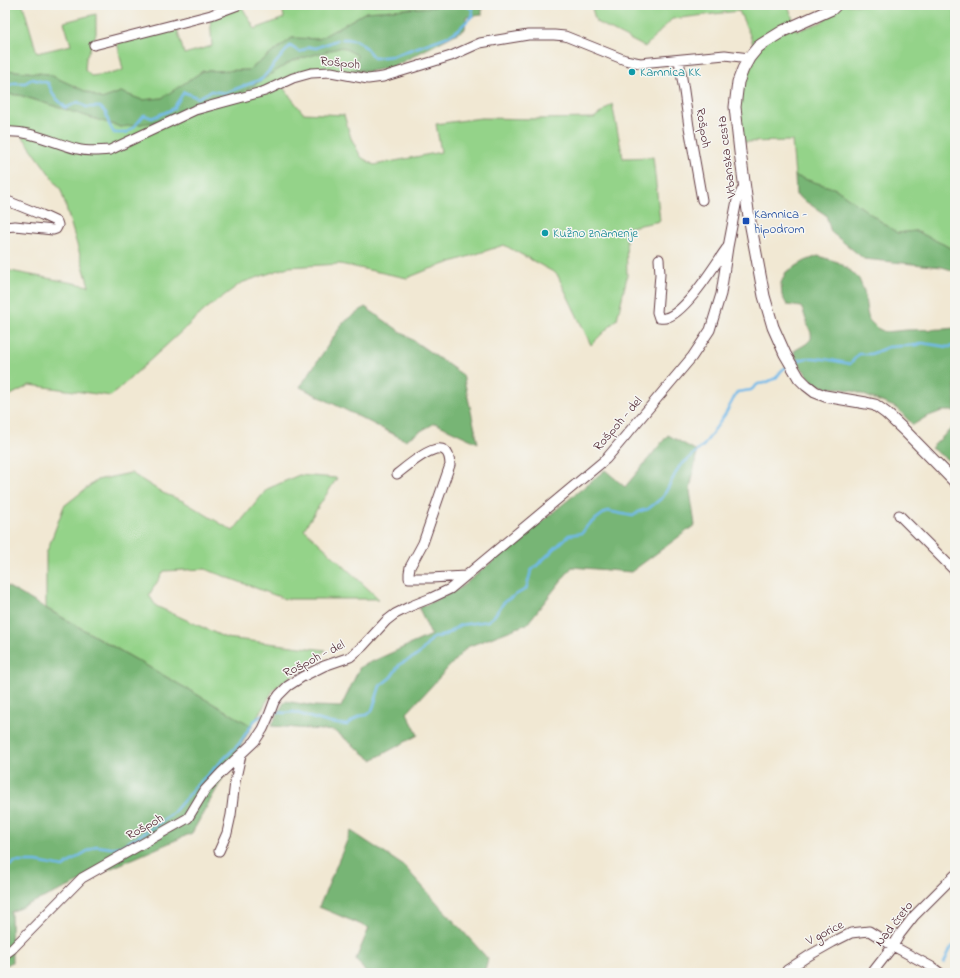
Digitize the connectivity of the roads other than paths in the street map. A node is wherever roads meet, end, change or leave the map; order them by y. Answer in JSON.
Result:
{"nodes":[{"id":1,"x":238,"y":5,"type":"edge"},
{"id":2,"x":836,"y":5,"type":"edge"},
{"id":3,"x":94,"y":45,"type":"dead end"},
{"id":4,"x":749,"y":58,"type":"junction"},
{"id":5,"x":679,"y":60,"type":"junction"},
{"id":6,"x":5,"y":132,"type":"edge"},
{"id":7,"x":744,"y":186,"type":"junction"},
{"id":8,"x":5,"y":200,"type":"edge"},
{"id":9,"x":702,"y":200,"type":"dead end"},
{"id":10,"x":5,"y":227,"type":"edge"},
{"id":11,"x":728,"y":247,"type":"junction"},
{"id":12,"x":659,"y":259,"type":"dead end"},
{"id":13,"x":397,"y":474,"type":"dead end"},
{"id":14,"x":955,"y":482,"type":"edge"},
{"id":15,"x":899,"y":515,"type":"dead end"},
{"id":16,"x":955,"y":571,"type":"edge"},
{"id":17,"x":465,"y":576,"type":"junction"},
{"id":18,"x":274,"y":702,"type":"joint"},
{"id":19,"x":241,"y":755,"type":"junction"},
{"id":20,"x":219,"y":851,"type":"dead end"},
{"id":21,"x":955,"y":875,"type":"edge"},
{"id":22,"x":893,"y":946,"type":"junction"},
{"id":23,"x":5,"y":954,"type":"edge"},
{"id":24,"x":787,"y":970,"type":"dead end"},
{"id":25,"x":872,"y":973,"type":"edge"},
{"id":26,"x":940,"y":973,"type":"edge"}],
"edges":[{"from":1,"to":3,"type":"street"},
{"from":2,"to":4,"type":"street","name":"Vrbanska cesta"},
{"from":4,"to":5,"type":"street","name":"Rošpoh"},
{"from":4,"to":7,"type":"street","name":"Vrbanska cesta"},
{"from":5,"to":6,"type":"street","name":"Rošpoh"},
{"from":5,"to":9,"type":"street","name":"Rošpoh"},
{"from":7,"to":11,"type":"street","name":"Rošpoh - del"},
{"from":7,"to":14,"type":"street","name":"Vrbanska cesta"},
{"from":8,"to":10,"type":"street"},
{"from":11,"to":12,"type":"street","name":"Rošpoh - del"},
{"from":11,"to":17,"type":"street","name":"Rošpoh - del"},
{"from":13,"to":17,"type":"street"},
{"from":15,"to":16,"type":"street"},
{"from":17,"to":18,"type":"street","name":"Rošpoh - del"},
{"from":18,"to":19,"type":"street","name":"Rošpoh"},
{"from":19,"to":20,"type":"street"},
{"from":19,"to":23,"type":"street","name":"Rošpoh"},
{"from":21,"to":22,"type":"street","name":"Nad čreto"},
{"from":22,"to":24,"type":"street","name":"V gorice"},
{"from":22,"to":25,"type":"street","name":"Nad čreto"},
{"from":22,"to":26,"type":"street","name":"V gorice"}]}
